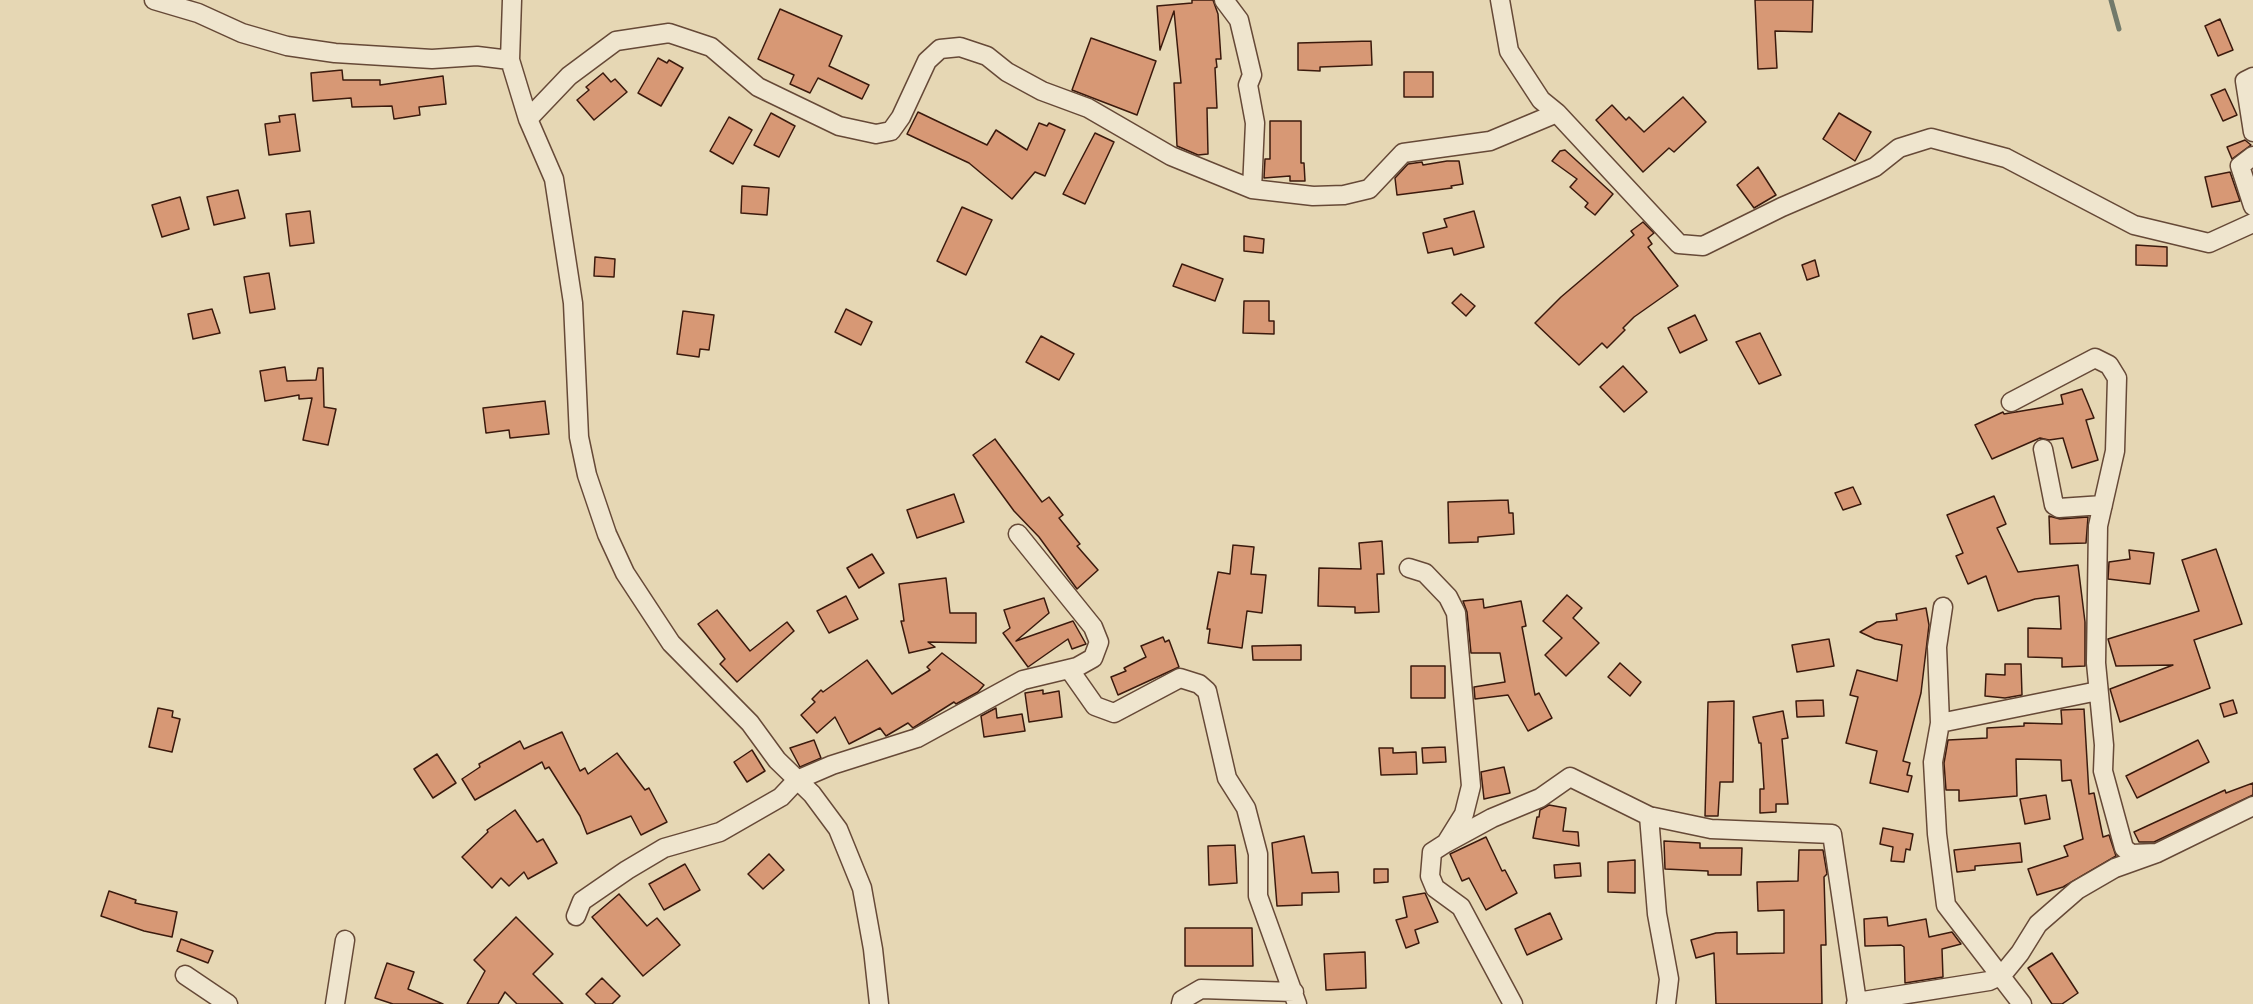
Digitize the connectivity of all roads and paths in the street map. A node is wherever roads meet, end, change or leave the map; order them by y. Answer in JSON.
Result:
{"nodes":[{"id":1,"x":154,"y":0,"type":"edge"},
{"id":2,"x":512,"y":0,"type":"edge"},
{"id":3,"x":1224,"y":0,"type":"edge"},
{"id":4,"x":1500,"y":0,"type":"edge"},
{"id":5,"x":510,"y":60,"type":"junction"},
{"id":6,"x":2253,"y":77,"type":"edge"},
{"id":7,"x":1557,"y":113,"type":"junction"},
{"id":8,"x":528,"y":119,"type":"junction"},
{"id":9,"x":2253,"y":132,"type":"edge"},
{"id":10,"x":2253,"y":156,"type":"edge"},
{"id":11,"x":1252,"y":189,"type":"junction"},
{"id":12,"x":2253,"y":206,"type":"edge"},
{"id":13,"x":2253,"y":223,"type":"edge"},
{"id":14,"x":2011,"y":402,"type":"dead end"},
{"id":15,"x":2043,"y":449,"type":"dead end"},
{"id":16,"x":2103,"y":505,"type":"junction"},
{"id":17,"x":1018,"y":534,"type":"dead end"},
{"id":18,"x":1409,"y":568,"type":"dead end"},
{"id":19,"x":1943,"y":607,"type":"dead end"},
{"id":20,"x":1070,"y":669,"type":"junction"},
{"id":21,"x":2098,"y":691,"type":"junction"},
{"id":22,"x":1940,"y":723,"type":"junction"},
{"id":23,"x":797,"y":780,"type":"junction"},
{"id":24,"x":2253,"y":806,"type":"edge"},
{"id":25,"x":1649,"y":816,"type":"junction"},
{"id":26,"x":1446,"y":843,"type":"junction"},
{"id":27,"x":2157,"y":853,"type":"junction"},
{"id":28,"x":576,"y":916,"type":"dead end"},
{"id":29,"x":345,"y":940,"type":"dead end"},
{"id":30,"x":185,"y":975,"type":"dead end"},
{"id":31,"x":2002,"y":975,"type":"junction"},
{"id":32,"x":1296,"y":998,"type":"edge"},
{"id":33,"x":338,"y":1003,"type":"edge"},
{"id":34,"x":1856,"y":1003,"type":"edge"},
{"id":35,"x":228,"y":1004,"type":"edge"},
{"id":36,"x":879,"y":1004,"type":"edge"},
{"id":37,"x":1181,"y":1004,"type":"edge"},
{"id":38,"x":1513,"y":1004,"type":"edge"},
{"id":39,"x":1665,"y":1004,"type":"edge"},
{"id":40,"x":2022,"y":1004,"type":"edge"}],
"edges":[{"from":1,"to":5,"type":"street"},
{"from":2,"to":5,"type":"street"},
{"from":3,"to":11,"type":"street"},
{"from":4,"to":7,"type":"street"},
{"from":5,"to":8,"type":"street"},
{"from":6,"to":9,"type":"street"},
{"from":7,"to":11,"type":"street"},
{"from":7,"to":13,"type":"street"},
{"from":8,"to":11,"type":"street"},
{"from":8,"to":23,"type":"street"},
{"from":10,"to":12,"type":"street"},
{"from":14,"to":16,"type":"street"},
{"from":15,"to":16,"type":"street"},
{"from":16,"to":21,"type":"street"},
{"from":17,"to":20,"type":"street"},
{"from":18,"to":26,"type":"street"},
{"from":19,"to":22,"type":"street"},
{"from":20,"to":23,"type":"street"},
{"from":20,"to":32,"type":"street"},
{"from":21,"to":22,"type":"street"},
{"from":21,"to":27,"type":"street"},
{"from":22,"to":31,"type":"street"},
{"from":23,"to":28,"type":"street"},
{"from":23,"to":36,"type":"street"},
{"from":24,"to":27,"type":"street"},
{"from":25,"to":26,"type":"street"},
{"from":25,"to":34,"type":"street"},
{"from":25,"to":39,"type":"street"},
{"from":26,"to":38,"type":"street"},
{"from":27,"to":31,"type":"street"},
{"from":29,"to":33,"type":"street"},
{"from":30,"to":35,"type":"street"},
{"from":31,"to":34,"type":"street"},
{"from":31,"to":40,"type":"street"},
{"from":32,"to":37,"type":"street"}]}
